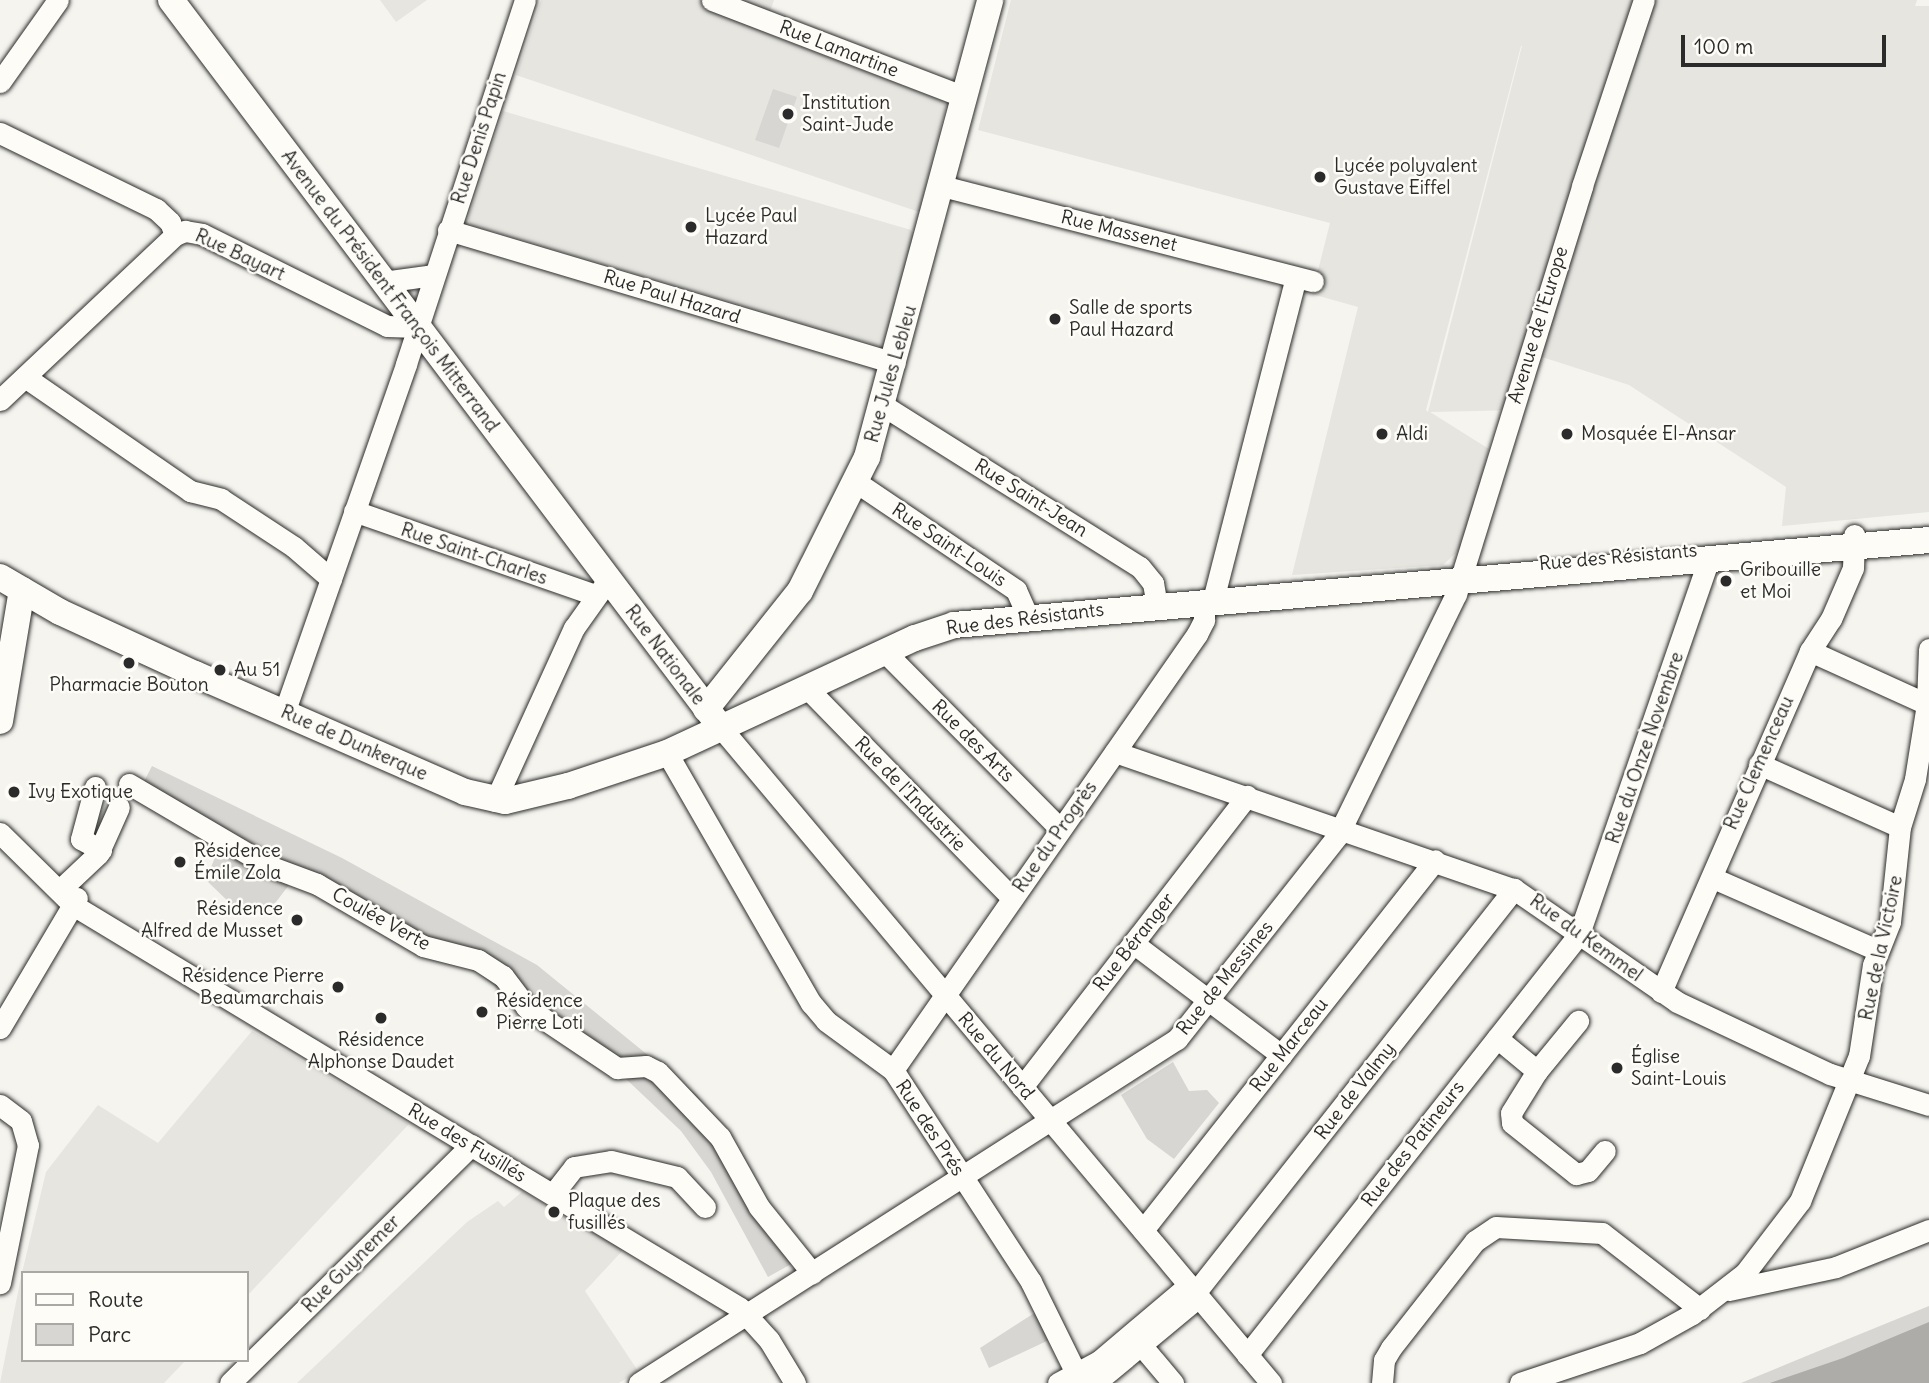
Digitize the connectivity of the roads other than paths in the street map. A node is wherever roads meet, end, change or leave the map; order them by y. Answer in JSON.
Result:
{"nodes":[{"id":1,"x":58,"y":0,"type":"edge"},
{"id":2,"x":171,"y":0,"type":"edge"},
{"id":3,"x":525,"y":0,"type":"edge"},
{"id":4,"x":712,"y":0,"type":"edge"},
{"id":5,"x":990,"y":0,"type":"edge"},
{"id":6,"x":1634,"y":0,"type":"edge"},
{"id":7,"x":1644,"y":0,"type":"edge"},
{"id":8,"x":1620,"y":68,"type":"junction"},
{"id":9,"x":0,"y":82,"type":"edge"},
{"id":10,"x":965,"y":97,"type":"junction"},
{"id":11,"x":0,"y":133,"type":"edge"},
{"id":12,"x":942,"y":186,"type":"junction"},
{"id":13,"x":448,"y":230,"type":"junction"},
{"id":14,"x":175,"y":235,"type":"junction"},
{"id":15,"x":433,"y":275,"type":"junction"},
{"id":16,"x":383,"y":282,"type":"junction"},
{"id":17,"x":417,"y":327,"type":"junction"},
{"id":18,"x":895,"y":363,"type":"junction"},
{"id":19,"x":25,"y":377,"type":"junction"},
{"id":20,"x":0,"y":400,"type":"edge"},
{"id":21,"x":884,"y":406,"type":"junction"},
{"id":22,"x":856,"y":482,"type":"junction"},
{"id":23,"x":354,"y":511,"type":"junction"},
{"id":24,"x":1929,"y":529,"type":"edge"},
{"id":25,"x":1929,"y":540,"type":"edge"},
{"id":26,"x":1854,"y":541,"type":"junction"},
{"id":27,"x":1708,"y":561,"type":"junction"},
{"id":28,"x":1461,"y":577,"type":"junction"},
{"id":29,"x":331,"y":579,"type":"junction"},
{"id":30,"x":11,"y":583,"type":"edge"},
{"id":31,"x":602,"y":588,"type":"junction"},
{"id":32,"x":1208,"y":600,"type":"junction"},
{"id":33,"x":1157,"y":605,"type":"junction"},
{"id":34,"x":1028,"y":617,"type":"junction"},
{"id":35,"x":1929,"y":649,"type":"edge"},
{"id":36,"x":1810,"y":651,"type":"junction"},
{"id":37,"x":886,"y":652,"type":"junction"},
{"id":38,"x":809,"y":690,"type":"junction"},
{"id":39,"x":1927,"y":704,"type":"junction"},
{"id":40,"x":284,"y":713,"type":"junction"},
{"id":41,"x":714,"y":719,"type":"junction"},
{"id":42,"x":0,"y":721,"type":"edge"},
{"id":43,"x":1115,"y":751,"type":"junction"},
{"id":44,"x":667,"y":753,"type":"junction"},
{"id":45,"x":1759,"y":764,"type":"junction"},
{"id":46,"x":129,"y":784,"type":"dead end"},
{"id":47,"x":95,"y":787,"type":"dead end"},
{"id":48,"x":1247,"y":796,"type":"junction"},
{"id":49,"x":495,"y":801,"type":"junction"},
{"id":50,"x":119,"y":807,"type":"dead end"},
{"id":51,"x":0,"y":816,"type":"edge"},
{"id":52,"x":1900,"y":827,"type":"junction"},
{"id":53,"x":1342,"y":828,"type":"junction"},
{"id":54,"x":1060,"y":829,"type":"junction"},
{"id":55,"x":0,"y":833,"type":"edge"},
{"id":56,"x":101,"y":850,"type":"junction"},
{"id":57,"x":1434,"y":860,"type":"junction"},
{"id":58,"x":1713,"y":878,"type":"junction"},
{"id":59,"x":1514,"y":889,"type":"junction"},
{"id":60,"x":68,"y":896,"type":"junction"},
{"id":61,"x":1012,"y":898,"type":"junction"},
{"id":62,"x":1579,"y":934,"type":"junction"},
{"id":63,"x":1133,"y":943,"type":"junction"},
{"id":64,"x":1877,"y":950,"type":"junction"},
{"id":65,"x":1661,"y":992,"type":"junction"},
{"id":66,"x":944,"y":995,"type":"junction"},
{"id":67,"x":1210,"y":1000,"type":"junction"},
{"id":68,"x":1578,"y":1021,"type":"dead end"},
{"id":69,"x":0,"y":1028,"type":"edge"},
{"id":70,"x":1497,"y":1038,"type":"junction"},
{"id":71,"x":1281,"y":1055,"type":"junction"},
{"id":72,"x":893,"y":1070,"type":"junction"},
{"id":73,"x":1537,"y":1071,"type":"junction"},
{"id":74,"x":1850,"y":1082,"type":"junction"},
{"id":75,"x":1022,"y":1087,"type":"junction"},
{"id":76,"x":0,"y":1105,"type":"edge"},
{"id":77,"x":1929,"y":1105,"type":"edge"},
{"id":78,"x":1050,"y":1120,"type":"junction"},
{"id":79,"x":471,"y":1145,"type":"junction"},
{"id":80,"x":1605,"y":1152,"type":"dead end"},
{"id":81,"x":962,"y":1177,"type":"junction"},
{"id":82,"x":553,"y":1195,"type":"junction"},
{"id":83,"x":705,"y":1207,"type":"dead end"},
{"id":84,"x":1143,"y":1230,"type":"junction"},
{"id":85,"x":1929,"y":1230,"type":"edge"},
{"id":86,"x":812,"y":1273,"type":"junction"},
{"id":87,"x":0,"y":1283,"type":"edge"},
{"id":88,"x":1727,"y":1290,"type":"junction"},
{"id":89,"x":1194,"y":1291,"type":"junction"},
{"id":90,"x":1700,"y":1309,"type":"junction"},
{"id":91,"x":747,"y":1314,"type":"junction"},
{"id":92,"x":1141,"y":1345,"type":"junction"},
{"id":93,"x":1247,"y":1355,"type":"junction"},
{"id":94,"x":1084,"y":1380,"type":"edge"},
{"id":95,"x":230,"y":1383,"type":"edge"},
{"id":96,"x":639,"y":1383,"type":"edge"},
{"id":97,"x":795,"y":1383,"type":"edge"},
{"id":98,"x":1058,"y":1383,"type":"edge"},
{"id":99,"x":1173,"y":1383,"type":"edge"},
{"id":100,"x":1271,"y":1383,"type":"edge"},
{"id":101,"x":1382,"y":1383,"type":"edge"},
{"id":102,"x":1520,"y":1383,"type":"edge"}],
"edges":[{"from":1,"to":9,"type":"street"},
{"from":2,"to":16,"type":"main road","name":"Avenue du Président François Mitterrand"},
{"from":3,"to":13,"type":"street","name":"Rue Denis Papin"},
{"from":4,"to":10,"type":"street","name":"Rue Lamartine"},
{"from":5,"to":10,"type":"main road","name":"Rue Jules Lebleu"},
{"from":6,"to":8,"type":"street","name":"Avenue de l'Europe"},
{"from":7,"to":8,"type":"street","name":"Avenue de l'Europe"},
{"from":8,"to":28,"type":"street","name":"Avenue de l'Europe"},
{"from":10,"to":12,"type":"main road","name":"Rue Jules Lebleu"},
{"from":11,"to":14,"type":"street","name":"Rue Bayart"},
{"from":12,"to":18,"type":"main road","name":"Rue Jules Lebleu"},
{"from":12,"to":32,"type":"street","name":"Rue Massenet"},
{"from":13,"to":15,"type":"street","name":"Rue Denis Papin"},
{"from":13,"to":18,"type":"street","name":"Rue Paul Hazard"},
{"from":14,"to":17,"type":"street","name":"Rue Bayart"},
{"from":14,"to":19,"type":"street"},
{"from":15,"to":16,"type":"street"},
{"from":15,"to":17,"type":"street","name":"Rue Denis Papin"},
{"from":16,"to":17,"type":"main road","name":"Avenue du Président François Mitterrand"},
{"from":17,"to":23,"type":"street","name":"Rue Denis Papin"},
{"from":17,"to":31,"type":"main road","name":"Avenue du Président François Mitterrand"},
{"from":18,"to":21,"type":"main road","name":"Rue Jules Lebleu"},
{"from":19,"to":20,"type":"street"},
{"from":19,"to":29,"type":"street"},
{"from":21,"to":22,"type":"main road","name":"Rue Jules Lebleu"},
{"from":21,"to":33,"type":"street","name":"Rue Saint-Jean"},
{"from":22,"to":34,"type":"street","name":"Rue Saint-Louis"},
{"from":22,"to":41,"type":"main road","name":"Rue Jules Lebleu"},
{"from":23,"to":29,"type":"street","name":"Rue Denis Papin"},
{"from":23,"to":31,"type":"street","name":"Rue Saint-Charles"},
{"from":24,"to":26,"type":"main road","name":"Rue des Résistants"},
{"from":25,"to":26,"type":"main road","name":"Rue des Résistants"},
{"from":26,"to":27,"type":"main road","name":"Rue des Résistants"},
{"from":26,"to":28,"type":"main road","name":"Rue des Résistants"},
{"from":26,"to":36,"type":"street","name":"Rue Clemenceau"},
{"from":27,"to":28,"type":"main road","name":"Rue des Résistants"},
{"from":27,"to":62,"type":"street","name":"Rue du Onze Novembre"},
{"from":28,"to":32,"type":"main road","name":"Rue des Résistants"},
{"from":28,"to":53,"type":"street","name":"Rue de Messines"},
{"from":29,"to":40,"type":"street","name":"Rue Denis Papin"},
{"from":30,"to":40,"type":"main road","name":"Rue de Dunkerque"},
{"from":30,"to":42,"type":"main road"},
{"from":31,"to":41,"type":"main road","name":"Rue Nationale"},
{"from":31,"to":49,"type":"street"},
{"from":32,"to":33,"type":"main road","name":"Rue des Résistants"},
{"from":32,"to":43,"type":"street","name":"Rue du Progrès"},
{"from":33,"to":34,"type":"main road","name":"Rue des Résistants"},
{"from":34,"to":37,"type":"main road","name":"Rue des Résistants"},
{"from":35,"to":39,"type":"street","name":"Rue de la Victoire"},
{"from":36,"to":39,"type":"street"},
{"from":36,"to":45,"type":"street","name":"Rue Clemenceau"},
{"from":37,"to":38,"type":"main road","name":"Rue des Résistants"},
{"from":37,"to":54,"type":"street","name":"Rue des Arts"},
{"from":38,"to":41,"type":"main road","name":"Rue des Résistants"},
{"from":38,"to":61,"type":"street","name":"Rue de l'Industrie"},
{"from":39,"to":52,"type":"street","name":"Rue de la Victoire"},
{"from":40,"to":49,"type":"main road","name":"Rue de Dunkerque"},
{"from":41,"to":44,"type":"main road","name":"Rue de Dunkerque"},
{"from":41,"to":66,"type":"street","name":"Rue du Nord"},
{"from":43,"to":48,"type":"street","name":"Rue du Kemmel"},
{"from":43,"to":54,"type":"street","name":"Rue du Progrès"},
{"from":44,"to":49,"type":"main road","name":"Rue de Dunkerque"},
{"from":44,"to":72,"type":"street","name":"Rue des Prés"},
{"from":45,"to":52,"type":"street"},
{"from":45,"to":58,"type":"street","name":"Rue Clemenceau"},
{"from":46,"to":86,"type":"street","name":"Coulée Verte"},
{"from":47,"to":56,"type":"street"},
{"from":48,"to":53,"type":"street","name":"Rue du Kemmel"},
{"from":48,"to":63,"type":"street","name":"Rue Béranger"},
{"from":50,"to":56,"type":"street"},
{"from":51,"to":60,"type":"street"},
{"from":52,"to":64,"type":"street","name":"Rue de la Victoire"},
{"from":53,"to":57,"type":"street","name":"Rue du Kemmel"},
{"from":53,"to":67,"type":"street","name":"Rue de Messines"},
{"from":54,"to":61,"type":"street","name":"Rue du Progrès"},
{"from":55,"to":60,"type":"street"},
{"from":56,"to":60,"type":"street"},
{"from":57,"to":59,"type":"street","name":"Rue du Kemmel"},
{"from":57,"to":71,"type":"street","name":"Rue Marceau"},
{"from":58,"to":64,"type":"street"},
{"from":58,"to":65,"type":"street","name":"Rue Clemenceau"},
{"from":59,"to":62,"type":"street","name":"Rue du Kemmel"},
{"from":59,"to":89,"type":"street","name":"Rue de Valmy"},
{"from":60,"to":69,"type":"street"},
{"from":60,"to":79,"type":"street","name":"Rue des Fusillés"},
{"from":61,"to":66,"type":"street","name":"Rue du Progrès"},
{"from":62,"to":65,"type":"street","name":"Rue du Kemmel"},
{"from":62,"to":70,"type":"street","name":"Rue des Patineurs"},
{"from":63,"to":67,"type":"street"},
{"from":63,"to":75,"type":"street","name":"Rue Béranger"},
{"from":64,"to":74,"type":"street","name":"Rue de la Victoire"},
{"from":65,"to":74,"type":"street","name":"Rue du Kemmel"},
{"from":66,"to":72,"type":"street","name":"Rue du Progrès"},
{"from":66,"to":75,"type":"street","name":"Rue du Nord"},
{"from":67,"to":71,"type":"street"},
{"from":67,"to":78,"type":"street","name":"Rue de Messines"},
{"from":68,"to":73,"type":"street"},
{"from":70,"to":73,"type":"street"},
{"from":70,"to":93,"type":"street","name":"Rue des Patineurs"},
{"from":71,"to":84,"type":"street","name":"Rue Marceau"},
{"from":72,"to":81,"type":"street","name":"Rue des Prés"},
{"from":73,"to":80,"type":"street"},
{"from":74,"to":77,"type":"street","name":"Rue du Kemmel"},
{"from":74,"to":88,"type":"street","name":"Rue de la Victoire"},
{"from":75,"to":78,"type":"street","name":"Rue du Nord"},
{"from":76,"to":87,"type":"street"},
{"from":78,"to":81,"type":"street","name":"Rue de Messines"},
{"from":78,"to":84,"type":"street","name":"Rue du Nord"},
{"from":79,"to":82,"type":"street","name":"Rue des Fusillés"},
{"from":79,"to":95,"type":"street","name":"Rue Guynemer"},
{"from":81,"to":86,"type":"street","name":"Rue de Messines"},
{"from":81,"to":94,"type":"street","name":"Rue des Prés"},
{"from":82,"to":83,"type":"street"},
{"from":82,"to":91,"type":"street","name":"Rue des Fusillés"},
{"from":84,"to":89,"type":"street","name":"Rue du Nord"},
{"from":85,"to":88,"type":"street"},
{"from":86,"to":91,"type":"street","name":"Rue de Messines"},
{"from":88,"to":90,"type":"street"},
{"from":89,"to":92,"type":"street"},
{"from":89,"to":93,"type":"street","name":"Rue du Nord"},
{"from":89,"to":94,"type":"street"},
{"from":90,"to":101,"type":"street"},
{"from":90,"to":102,"type":"street"},
{"from":91,"to":96,"type":"street","name":"Rue de Messines"},
{"from":91,"to":97,"type":"street","name":"Rue des Fusillés"},
{"from":92,"to":94,"type":"street"},
{"from":92,"to":99,"type":"street"},
{"from":93,"to":100,"type":"street","name":"Rue du Nord"},
{"from":94,"to":98,"type":"street"}]}
